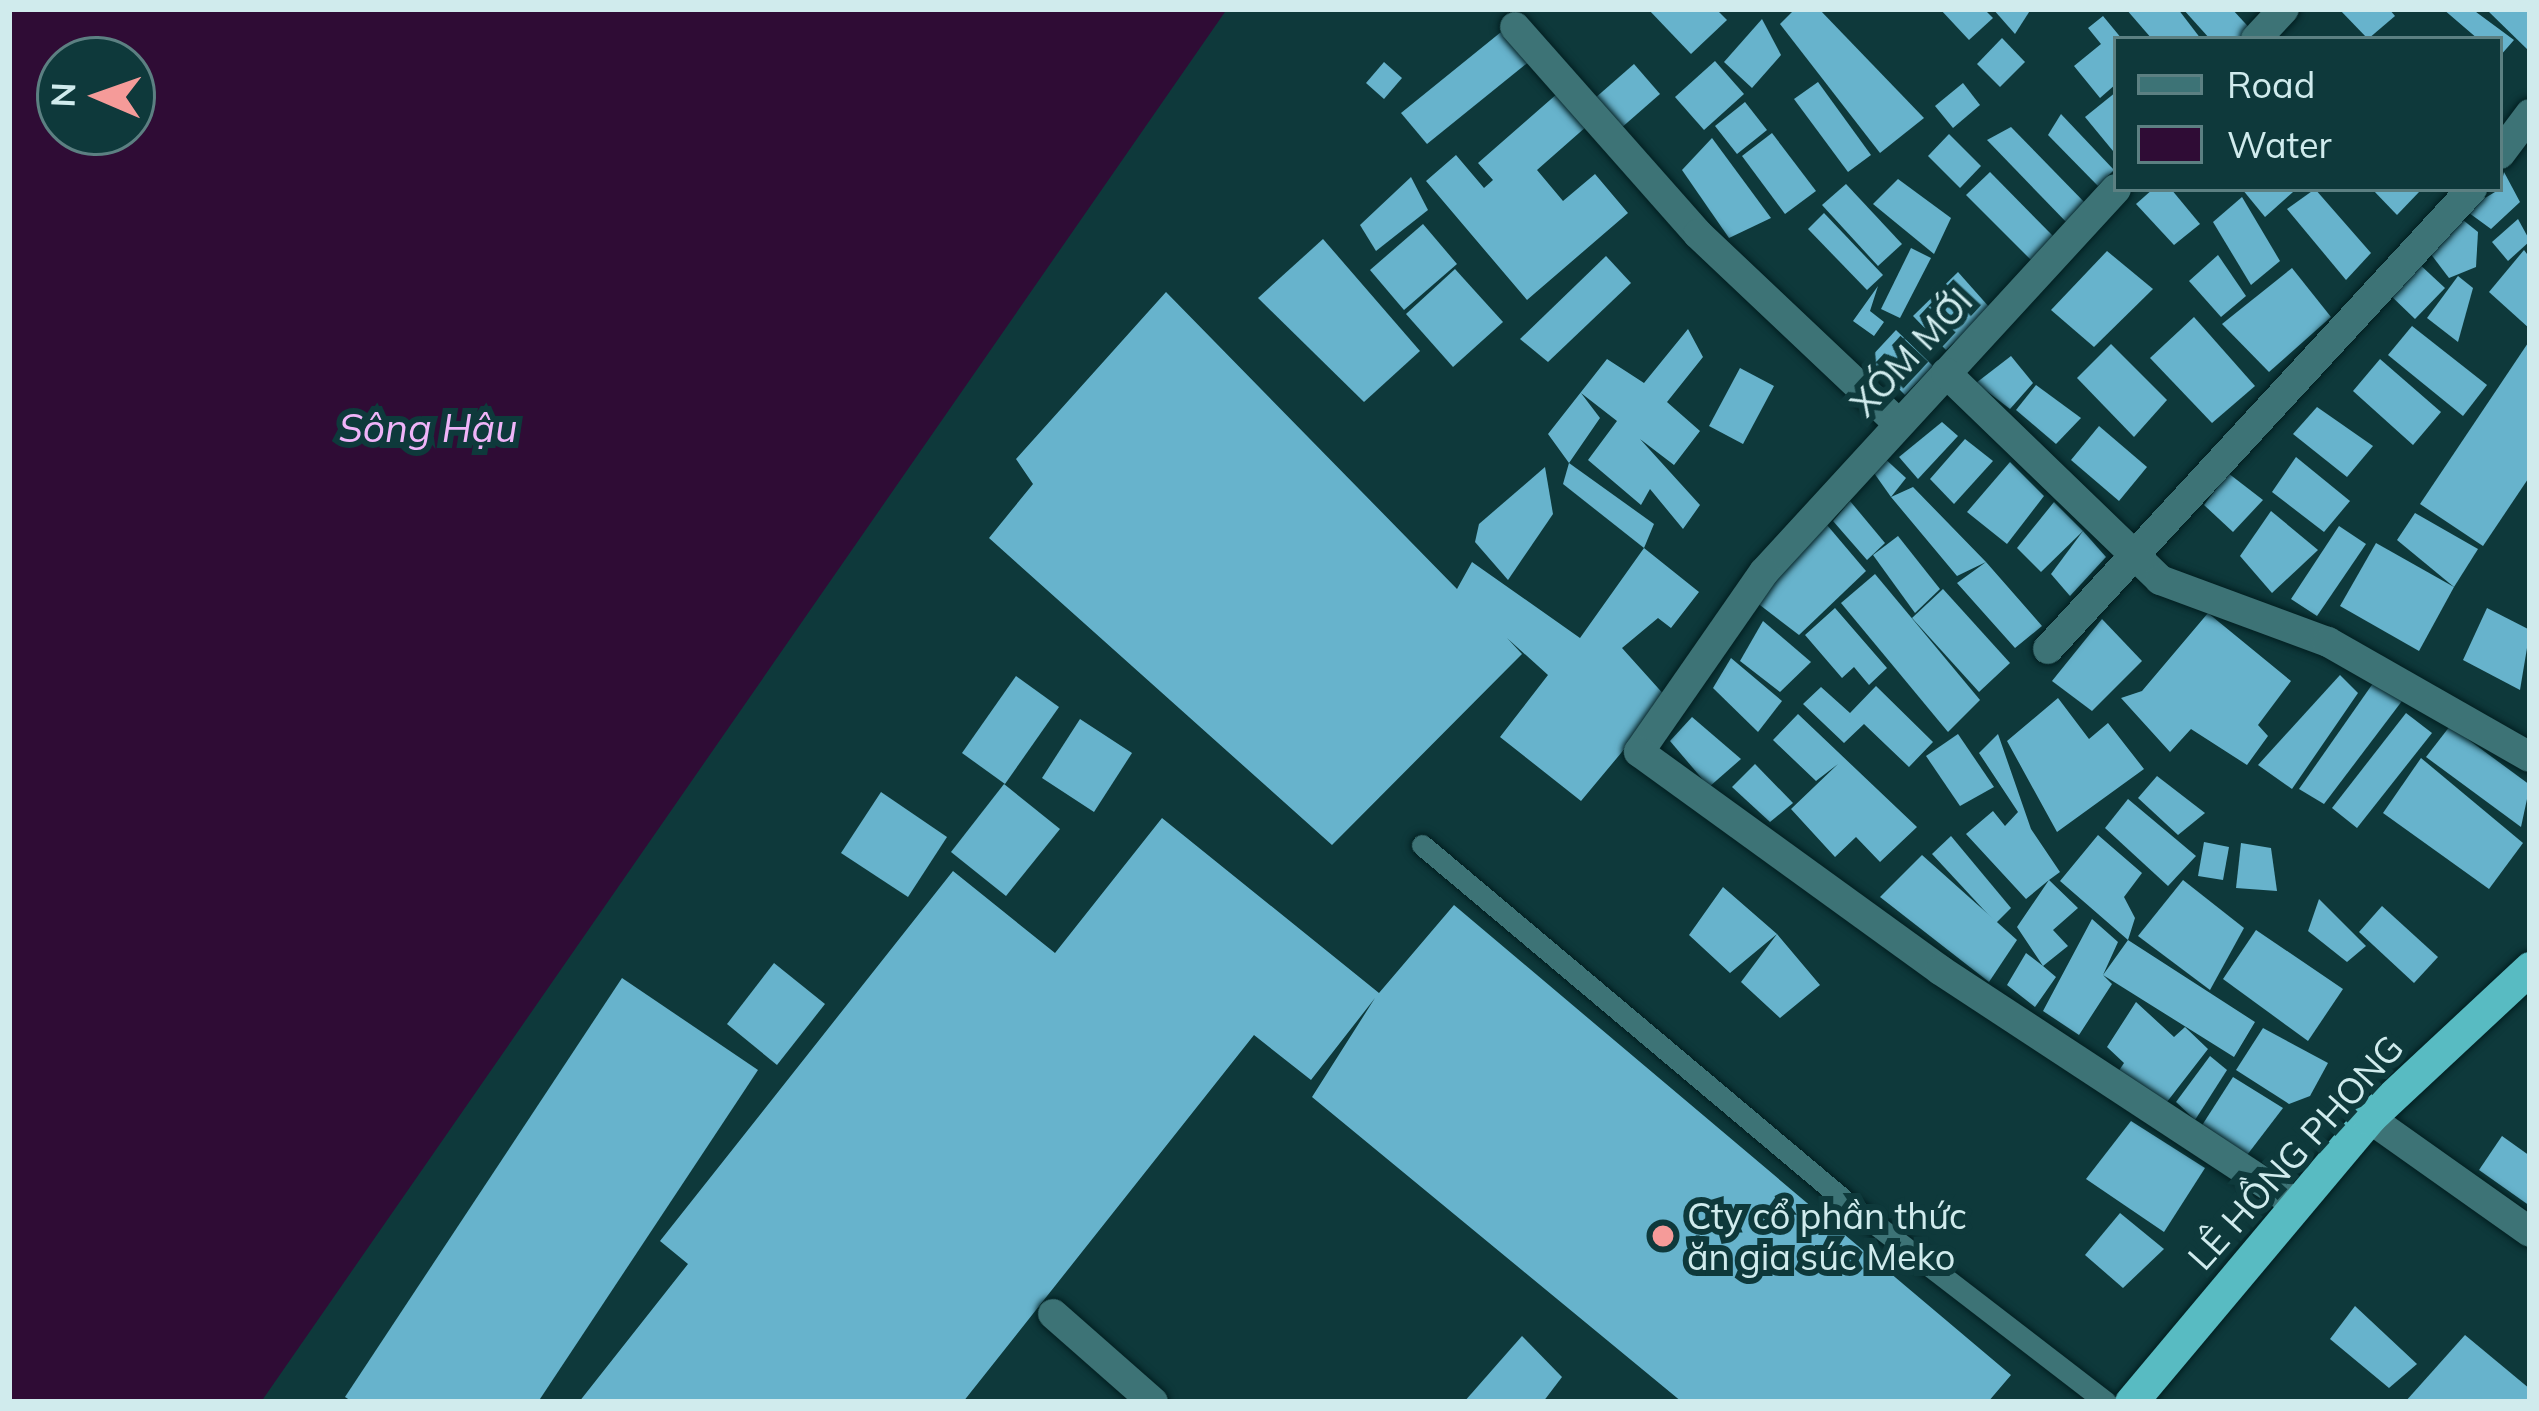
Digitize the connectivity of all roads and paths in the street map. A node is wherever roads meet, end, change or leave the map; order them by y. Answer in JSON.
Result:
{"nodes":[{"id":1,"x":2284,"y":9,"type":"edge"},
{"id":2,"x":1515,"y":27,"type":"dead end"},
{"id":3,"x":2259,"y":36,"type":"edge"},
{"id":4,"x":2530,"y":114,"type":"edge"},
{"id":5,"x":2503,"y":150,"type":"edge"},
{"id":6,"x":2113,"y":192,"type":"edge"},
{"id":7,"x":2469,"y":192,"type":"edge"},
{"id":8,"x":1946,"y":373,"type":"junction"},
{"id":9,"x":1897,"y":422,"type":"junction"},
{"id":10,"x":2132,"y":560,"type":"junction"},
{"id":11,"x":2048,"y":649,"type":"dead end"},
{"id":12,"x":2530,"y":757,"type":"edge"},
{"id":13,"x":1422,"y":845,"type":"dead end"},
{"id":14,"x":2530,"y":968,"type":"edge"},
{"id":15,"x":2369,"y":1118,"type":"junction"},
{"id":16,"x":2295,"y":1203,"type":"junction"},
{"id":17,"x":2530,"y":1232,"type":"edge"},
{"id":18,"x":1053,"y":1314,"type":"dead end"},
{"id":19,"x":1154,"y":1402,"type":"edge"},
{"id":20,"x":2106,"y":1402,"type":"edge"},
{"id":21,"x":2131,"y":1402,"type":"edge"}],
"edges":[{"from":1,"to":3,"type":"street"},
{"from":2,"to":9,"type":"street"},
{"from":4,"to":5,"type":"street"},
{"from":6,"to":8,"type":"street","name":"XÓM MỚI"},
{"from":7,"to":10,"type":"street"},
{"from":8,"to":9,"type":"street","name":"XÓM MỚI"},
{"from":8,"to":10,"type":"street"},
{"from":9,"to":16,"type":"street","name":"XÓM MỚI"},
{"from":10,"to":11,"type":"street"},
{"from":10,"to":12,"type":"street"},
{"from":13,"to":20,"type":"lane"},
{"from":14,"to":15,"type":"highway","name":"LÊ HỒNG PHONG"},
{"from":15,"to":16,"type":"highway","name":"LÊ HỒNG PHONG"},
{"from":15,"to":17,"type":"street"},
{"from":16,"to":21,"type":"highway","name":"LÊ HỒNG PHONG"},
{"from":18,"to":19,"type":"street"}]}
